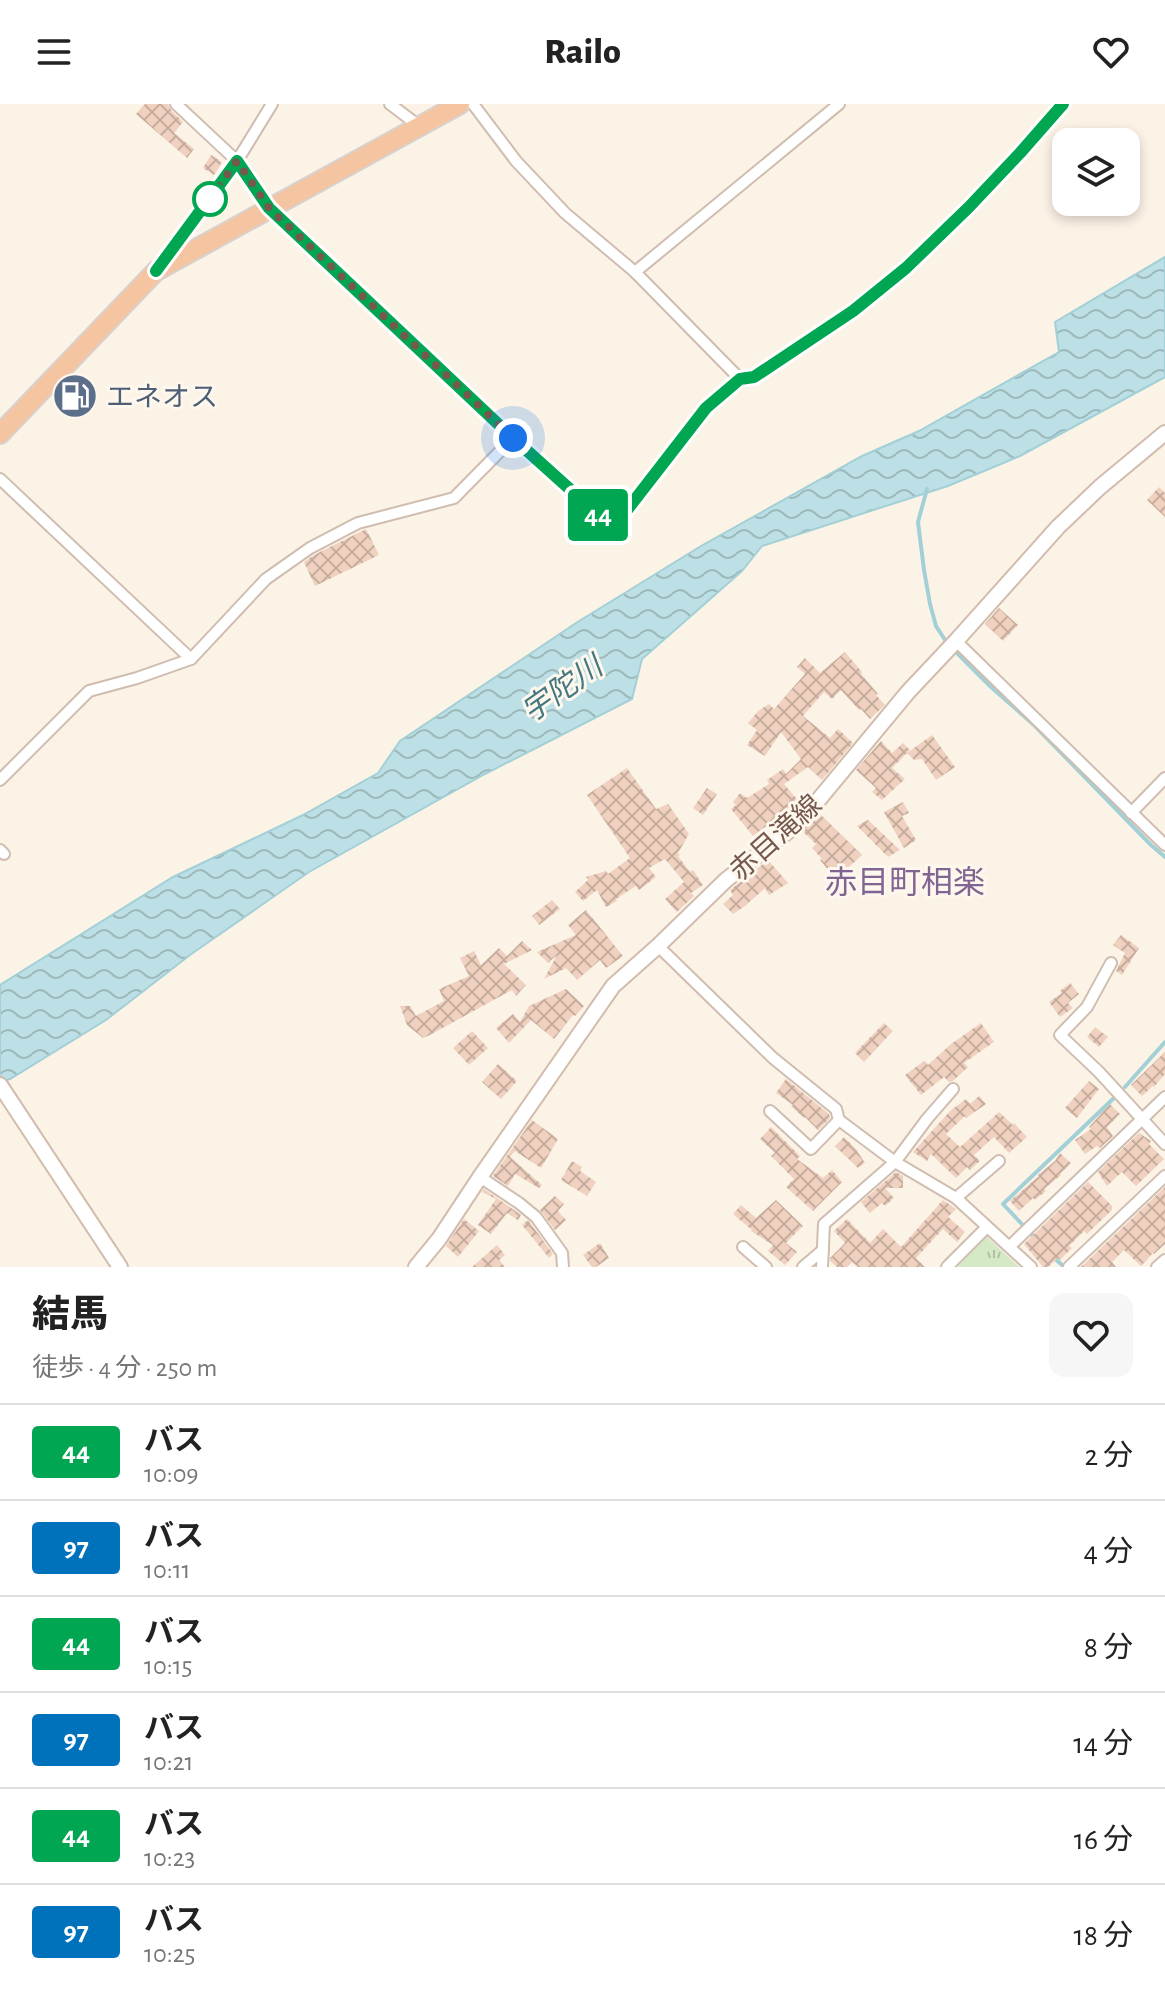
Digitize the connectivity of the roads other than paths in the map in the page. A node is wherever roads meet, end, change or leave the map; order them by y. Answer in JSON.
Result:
{"nodes":[{"id":1,"x":176,"y":104,"type":"edge"},
{"id":2,"x":272,"y":104,"type":"edge"},
{"id":3,"x":390,"y":104,"type":"edge"},
{"id":4,"x":460,"y":104,"type":"edge"},
{"id":5,"x":473,"y":104,"type":"edge"},
{"id":6,"x":839,"y":104,"type":"edge"},
{"id":7,"x":1063,"y":104,"type":"edge"},
{"id":8,"x":419,"y":126,"type":"junction"},
{"id":9,"x":237,"y":161,"type":"junction"},
{"id":10,"x":269,"y":208,"type":"junction"},
{"id":11,"x":156,"y":271,"type":"junction"},
{"id":12,"x":635,"y":272,"type":"junction"},
{"id":13,"x":740,"y":379,"type":"junction"},
{"id":14,"x":1165,"y":433,"type":"edge"},
{"id":15,"x":0,"y":434,"type":"edge"},
{"id":16,"x":513,"y":438,"type":"junction"},
{"id":17,"x":0,"y":479,"type":"edge"},
{"id":18,"x":952,"y":646,"type":"junction"},
{"id":19,"x":191,"y":659,"type":"junction"},
{"id":20,"x":1165,"y":778,"type":"edge"},
{"id":21,"x":0,"y":780,"type":"edge"},
{"id":22,"x":1131,"y":813,"type":"junction"},
{"id":23,"x":1165,"y":845,"type":"edge"},
{"id":24,"x":658,"y":946,"type":"junction"},
{"id":25,"x":1111,"y":963,"type":"dead end"},
{"id":26,"x":0,"y":1085,"type":"edge"},
{"id":27,"x":953,"y":1089,"type":"dead end"},
{"id":28,"x":1165,"y":1097,"type":"edge"},
{"id":29,"x":770,"y":1111,"type":"dead end"},
{"id":30,"x":839,"y":1120,"type":"junction"},
{"id":31,"x":1142,"y":1120,"type":"junction"},
{"id":32,"x":1165,"y":1144,"type":"edge"},
{"id":33,"x":999,"y":1161,"type":"dead end"},
{"id":34,"x":895,"y":1162,"type":"junction"},
{"id":35,"x":1165,"y":1176,"type":"edge"},
{"id":36,"x":480,"y":1177,"type":"junction"},
{"id":37,"x":956,"y":1198,"type":"junction"},
{"id":38,"x":987,"y":1227,"type":"junction"},
{"id":39,"x":1010,"y":1246,"type":"junction"},
{"id":40,"x":743,"y":1247,"type":"dead end"},
{"id":41,"x":823,"y":1250,"type":"junction"},
{"id":42,"x":1165,"y":1260,"type":"edge"},
{"id":43,"x":120,"y":1267,"type":"edge"},
{"id":44,"x":416,"y":1267,"type":"edge"},
{"id":45,"x":563,"y":1267,"type":"edge"},
{"id":46,"x":766,"y":1267,"type":"edge"},
{"id":47,"x":803,"y":1267,"type":"edge"},
{"id":48,"x":822,"y":1267,"type":"edge"},
{"id":49,"x":947,"y":1267,"type":"edge"},
{"id":50,"x":1031,"y":1267,"type":"edge"},
{"id":51,"x":1069,"y":1267,"type":"edge"},
{"id":52,"x":1157,"y":1267,"type":"edge"}],
"edges":[{"from":1,"to":9,"type":"street"},
{"from":2,"to":9,"type":"street"},
{"from":3,"to":8,"type":"street"},
{"from":4,"to":8,"type":"highway"},
{"from":5,"to":12,"type":"street"},
{"from":6,"to":12,"type":"street"},
{"from":7,"to":13,"type":"street"},
{"from":8,"to":10,"type":"highway"},
{"from":9,"to":10,"type":"street"},
{"from":9,"to":11,"type":"street"},
{"from":10,"to":11,"type":"highway"},
{"from":10,"to":16,"type":"street"},
{"from":11,"to":15,"type":"highway"},
{"from":12,"to":13,"type":"street"},
{"from":13,"to":16,"type":"street"},
{"from":14,"to":18,"type":"main road","name":"赤目滝線"},
{"from":16,"to":19,"type":"street"},
{"from":17,"to":19,"type":"street"},
{"from":18,"to":22,"type":"street"},
{"from":18,"to":24,"type":"main road","name":"赤目滝線"},
{"from":19,"to":21,"type":"street"},
{"from":20,"to":22,"type":"street"},
{"from":22,"to":23,"type":"street"},
{"from":24,"to":30,"type":"street"},
{"from":24,"to":36,"type":"main road","name":"赤目滝線"},
{"from":25,"to":31,"type":"street"},
{"from":26,"to":43,"type":"main road"},
{"from":27,"to":34,"type":"street"},
{"from":28,"to":31,"type":"street"},
{"from":29,"to":30,"type":"street"},
{"from":30,"to":34,"type":"street"},
{"from":31,"to":32,"type":"street"},
{"from":31,"to":39,"type":"street"},
{"from":33,"to":37,"type":"street"},
{"from":34,"to":37,"type":"street"},
{"from":34,"to":41,"type":"street"},
{"from":35,"to":51,"type":"street"},
{"from":36,"to":44,"type":"main road","name":"赤目滝線"},
{"from":36,"to":45,"type":"street"},
{"from":37,"to":38,"type":"street"},
{"from":38,"to":39,"type":"street"},
{"from":38,"to":49,"type":"street"},
{"from":39,"to":50,"type":"street"},
{"from":40,"to":46,"type":"street"},
{"from":41,"to":47,"type":"street"},
{"from":41,"to":48,"type":"street"},
{"from":42,"to":52,"type":"street"}]}
